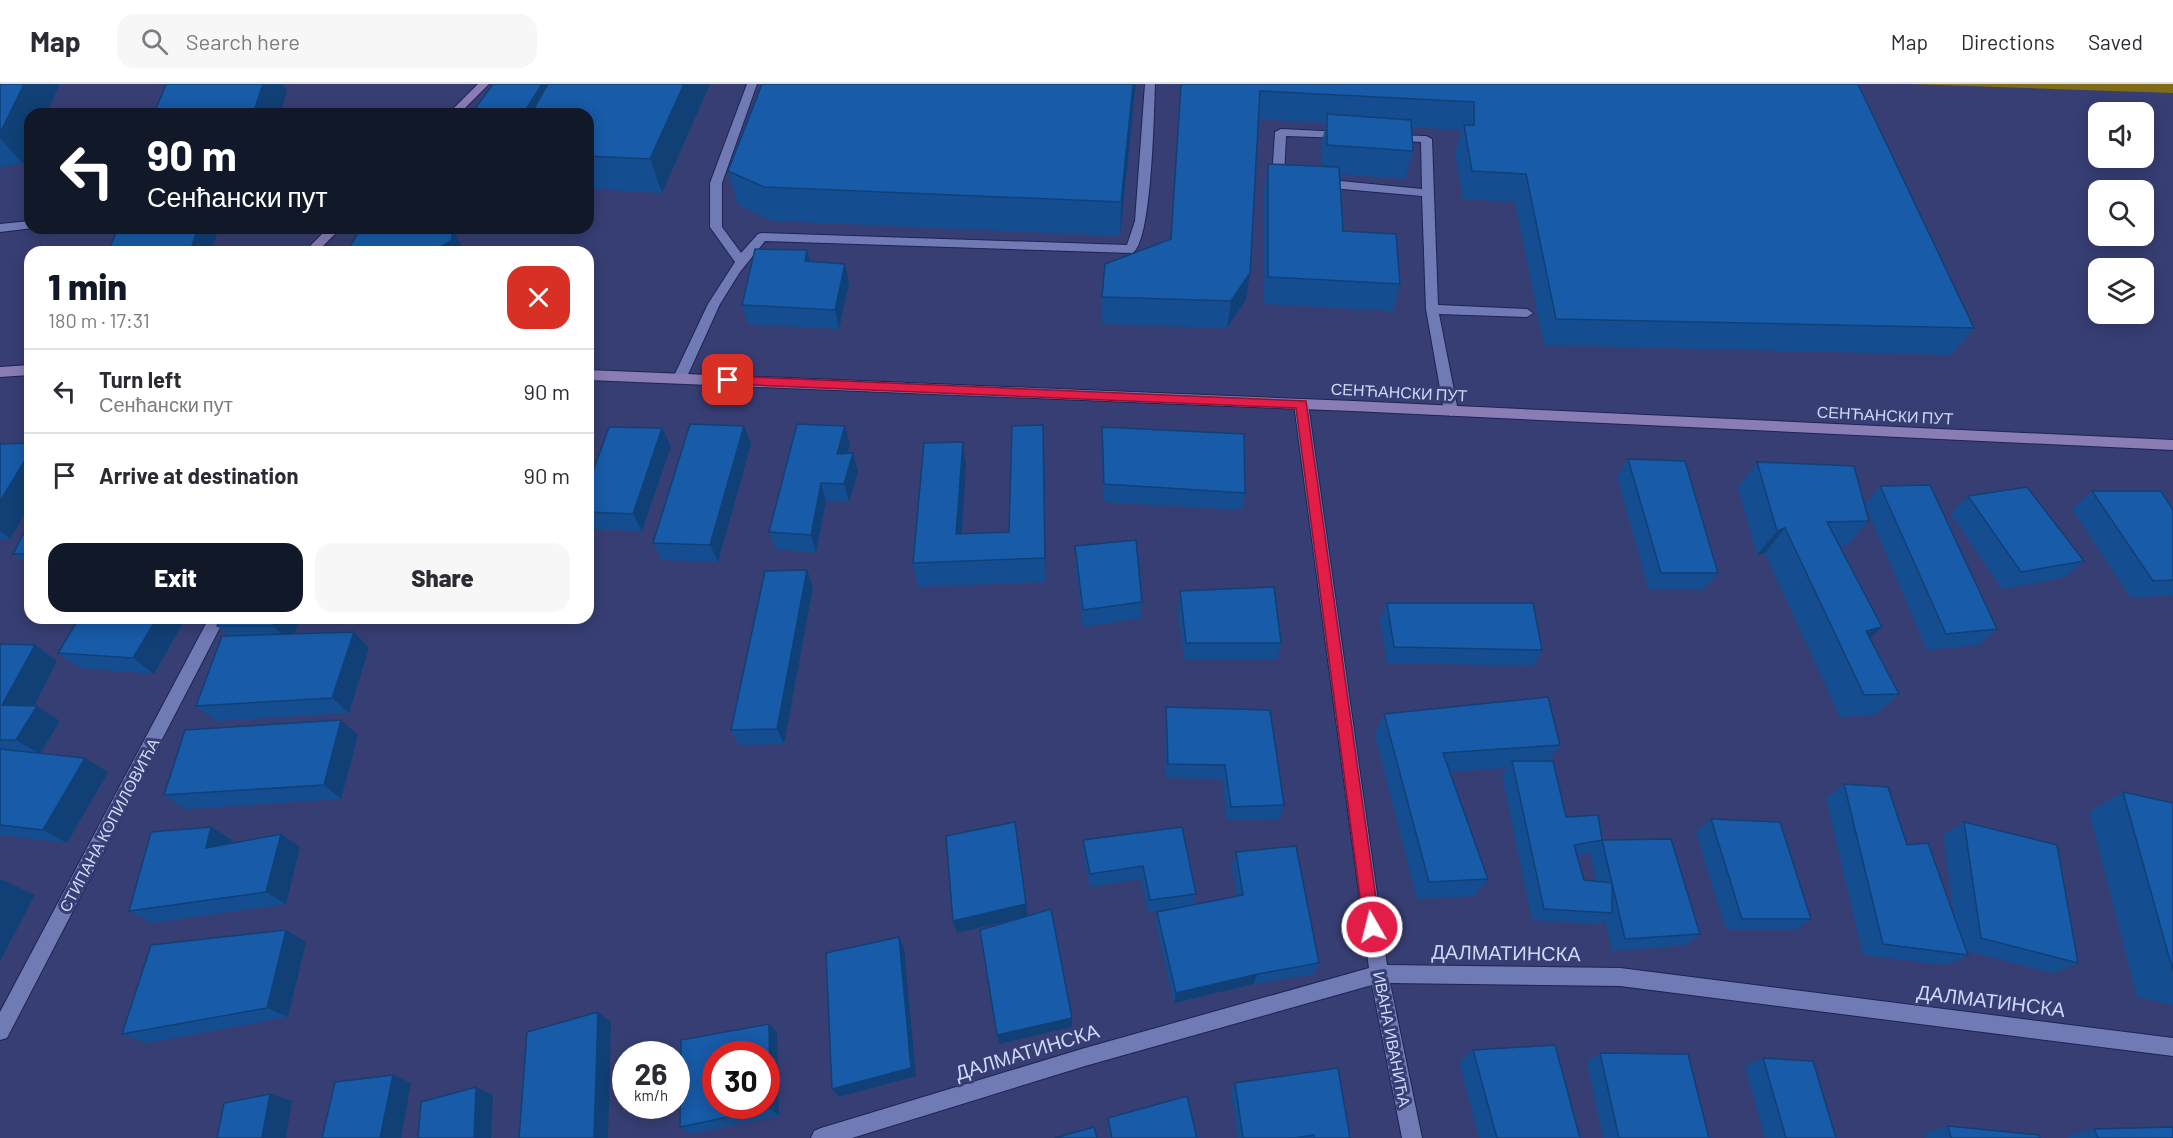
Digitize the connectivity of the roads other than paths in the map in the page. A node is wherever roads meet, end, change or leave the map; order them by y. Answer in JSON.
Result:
{"nodes":[{"id":1,"x":484,"y":84,"type":"edge"},
{"id":2,"x":752,"y":84,"type":"edge"},
{"id":3,"x":1150,"y":84,"type":"edge"},
{"id":4,"x":459,"y":108,"type":"edge"},
{"id":5,"x":1359,"y":136,"type":"edge"},
{"id":6,"x":1381,"y":137,"type":"edge"},
{"id":7,"x":1290,"y":180,"type":"edge"},
{"id":8,"x":1312,"y":183,"type":"edge"},
{"id":9,"x":1428,"y":193,"type":"junction"},
{"id":10,"x":24,"y":226,"type":"edge"},
{"id":11,"x":0,"y":228,"type":"edge"},
{"id":12,"x":329,"y":234,"type":"edge"},
{"id":13,"x":316,"y":246,"type":"edge"},
{"id":14,"x":740,"y":260,"type":"junction"},
{"id":15,"x":1432,"y":309,"type":"junction"},
{"id":16,"x":1527,"y":313,"type":"dead end"},
{"id":17,"x":24,"y":370,"type":"edge"},
{"id":18,"x":0,"y":372,"type":"edge"},
{"id":19,"x":594,"y":375,"type":"edge"},
{"id":20,"x":680,"y":378,"type":"junction"},
{"id":21,"x":1301,"y":404,"type":"junction"},
{"id":22,"x":1451,"y":411,"type":"junction"},
{"id":23,"x":2173,"y":445,"type":"edge"},
{"id":24,"x":214,"y":624,"type":"edge"},
{"id":25,"x":1379,"y":974,"type":"junction"},
{"id":26,"x":0,"y":1031,"type":"edge"},
{"id":27,"x":2173,"y":1047,"type":"edge"},
{"id":28,"x":821,"y":1138,"type":"edge"},
{"id":29,"x":1412,"y":1138,"type":"edge"}],
"edges":[{"from":1,"to":4,"type":"main road"},
{"from":2,"to":14,"type":"street"},
{"from":3,"to":14,"type":"street"},
{"from":5,"to":7,"type":"street"},
{"from":6,"to":9,"type":"street"},
{"from":8,"to":9,"type":"street"},
{"from":9,"to":15,"type":"street"},
{"from":10,"to":11,"type":"street"},
{"from":12,"to":13,"type":"main road"},
{"from":14,"to":20,"type":"street"},
{"from":15,"to":16,"type":"street"},
{"from":15,"to":22,"type":"street"},
{"from":17,"to":18,"type":"main road"},
{"from":19,"to":20,"type":"main road","name":"СЕНЋАНСКИ ПУТ"},
{"from":20,"to":21,"type":"main road","name":"СЕНЋАНСКИ ПУТ"},
{"from":21,"to":22,"type":"main road","name":"СЕНЋАНСКИ ПУТ"},
{"from":21,"to":25,"type":"street","name":"ИВАНА ИВАНИЋА"},
{"from":22,"to":23,"type":"main road","name":"СЕНЋАНСКИ ПУТ"},
{"from":24,"to":26,"type":"street","name":"СТИПАНА КОПИЛОВИЋА"},
{"from":25,"to":27,"type":"street","name":"ДАЛМАТИНСКА"},
{"from":25,"to":28,"type":"street","name":"ДАЛМАТИНСКА"},
{"from":25,"to":29,"type":"street","name":"ИВАНА ИВАНИЋА"}]}
